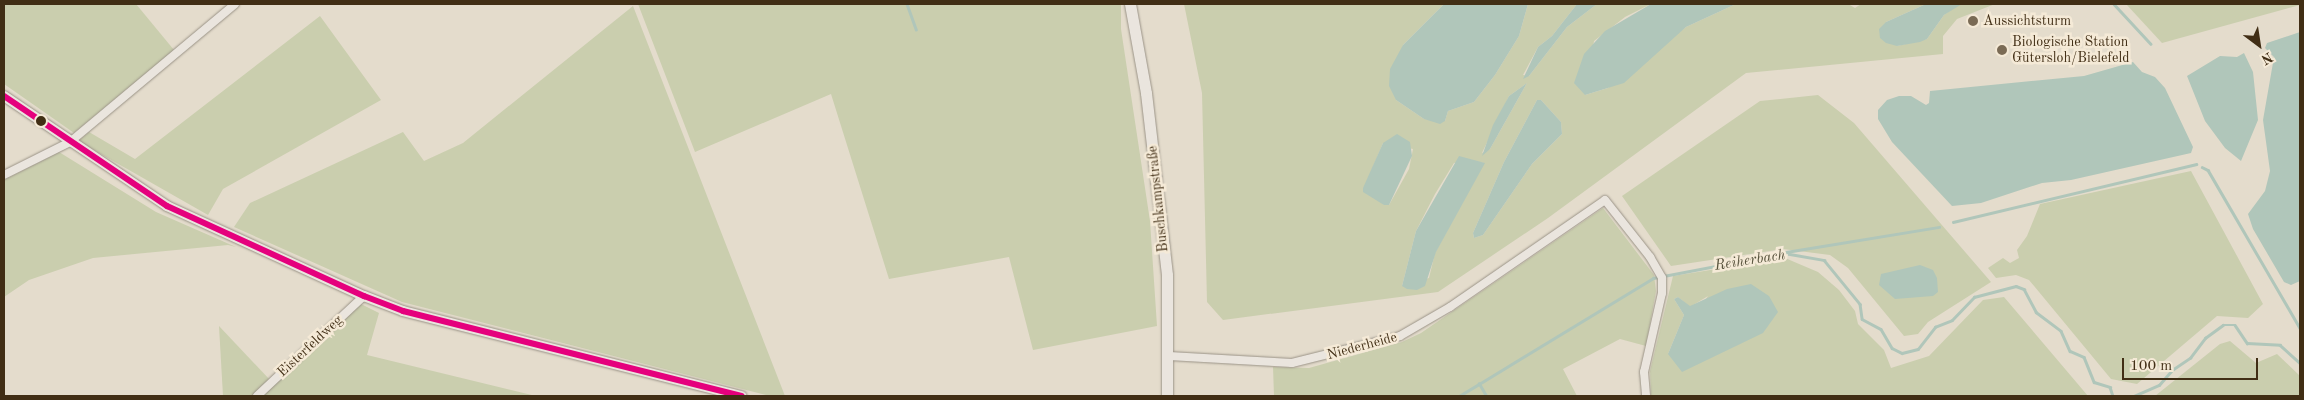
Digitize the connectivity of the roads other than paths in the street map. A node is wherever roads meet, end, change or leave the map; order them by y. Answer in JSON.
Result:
{"nodes":[{"id":1,"x":235,"y":4,"type":"edge"},
{"id":2,"x":1130,"y":4,"type":"edge"},
{"id":3,"x":4,"y":96,"type":"edge"},
{"id":4,"x":70,"y":142,"type":"junction"},
{"id":5,"x":4,"y":175,"type":"edge"},
{"id":6,"x":364,"y":296,"type":"junction"},
{"id":7,"x":1169,"y":356,"type":"junction"},
{"id":8,"x":257,"y":396,"type":"edge"},
{"id":9,"x":741,"y":396,"type":"edge"},
{"id":10,"x":1167,"y":396,"type":"edge"},
{"id":11,"x":1646,"y":396,"type":"edge"}],
"edges":[{"from":1,"to":4,"type":"street"},
{"from":2,"to":7,"type":"main road","name":"Buschkampstraße"},
{"from":3,"to":4,"type":"street"},
{"from":4,"to":5,"type":"street"},
{"from":4,"to":6,"type":"street"},
{"from":6,"to":8,"type":"street","name":"Eisterfeldweg"},
{"from":6,"to":9,"type":"street"},
{"from":7,"to":10,"type":"main road","name":"Buschkampstraße"},
{"from":7,"to":11,"type":"street","name":"Niederheide"}]}
